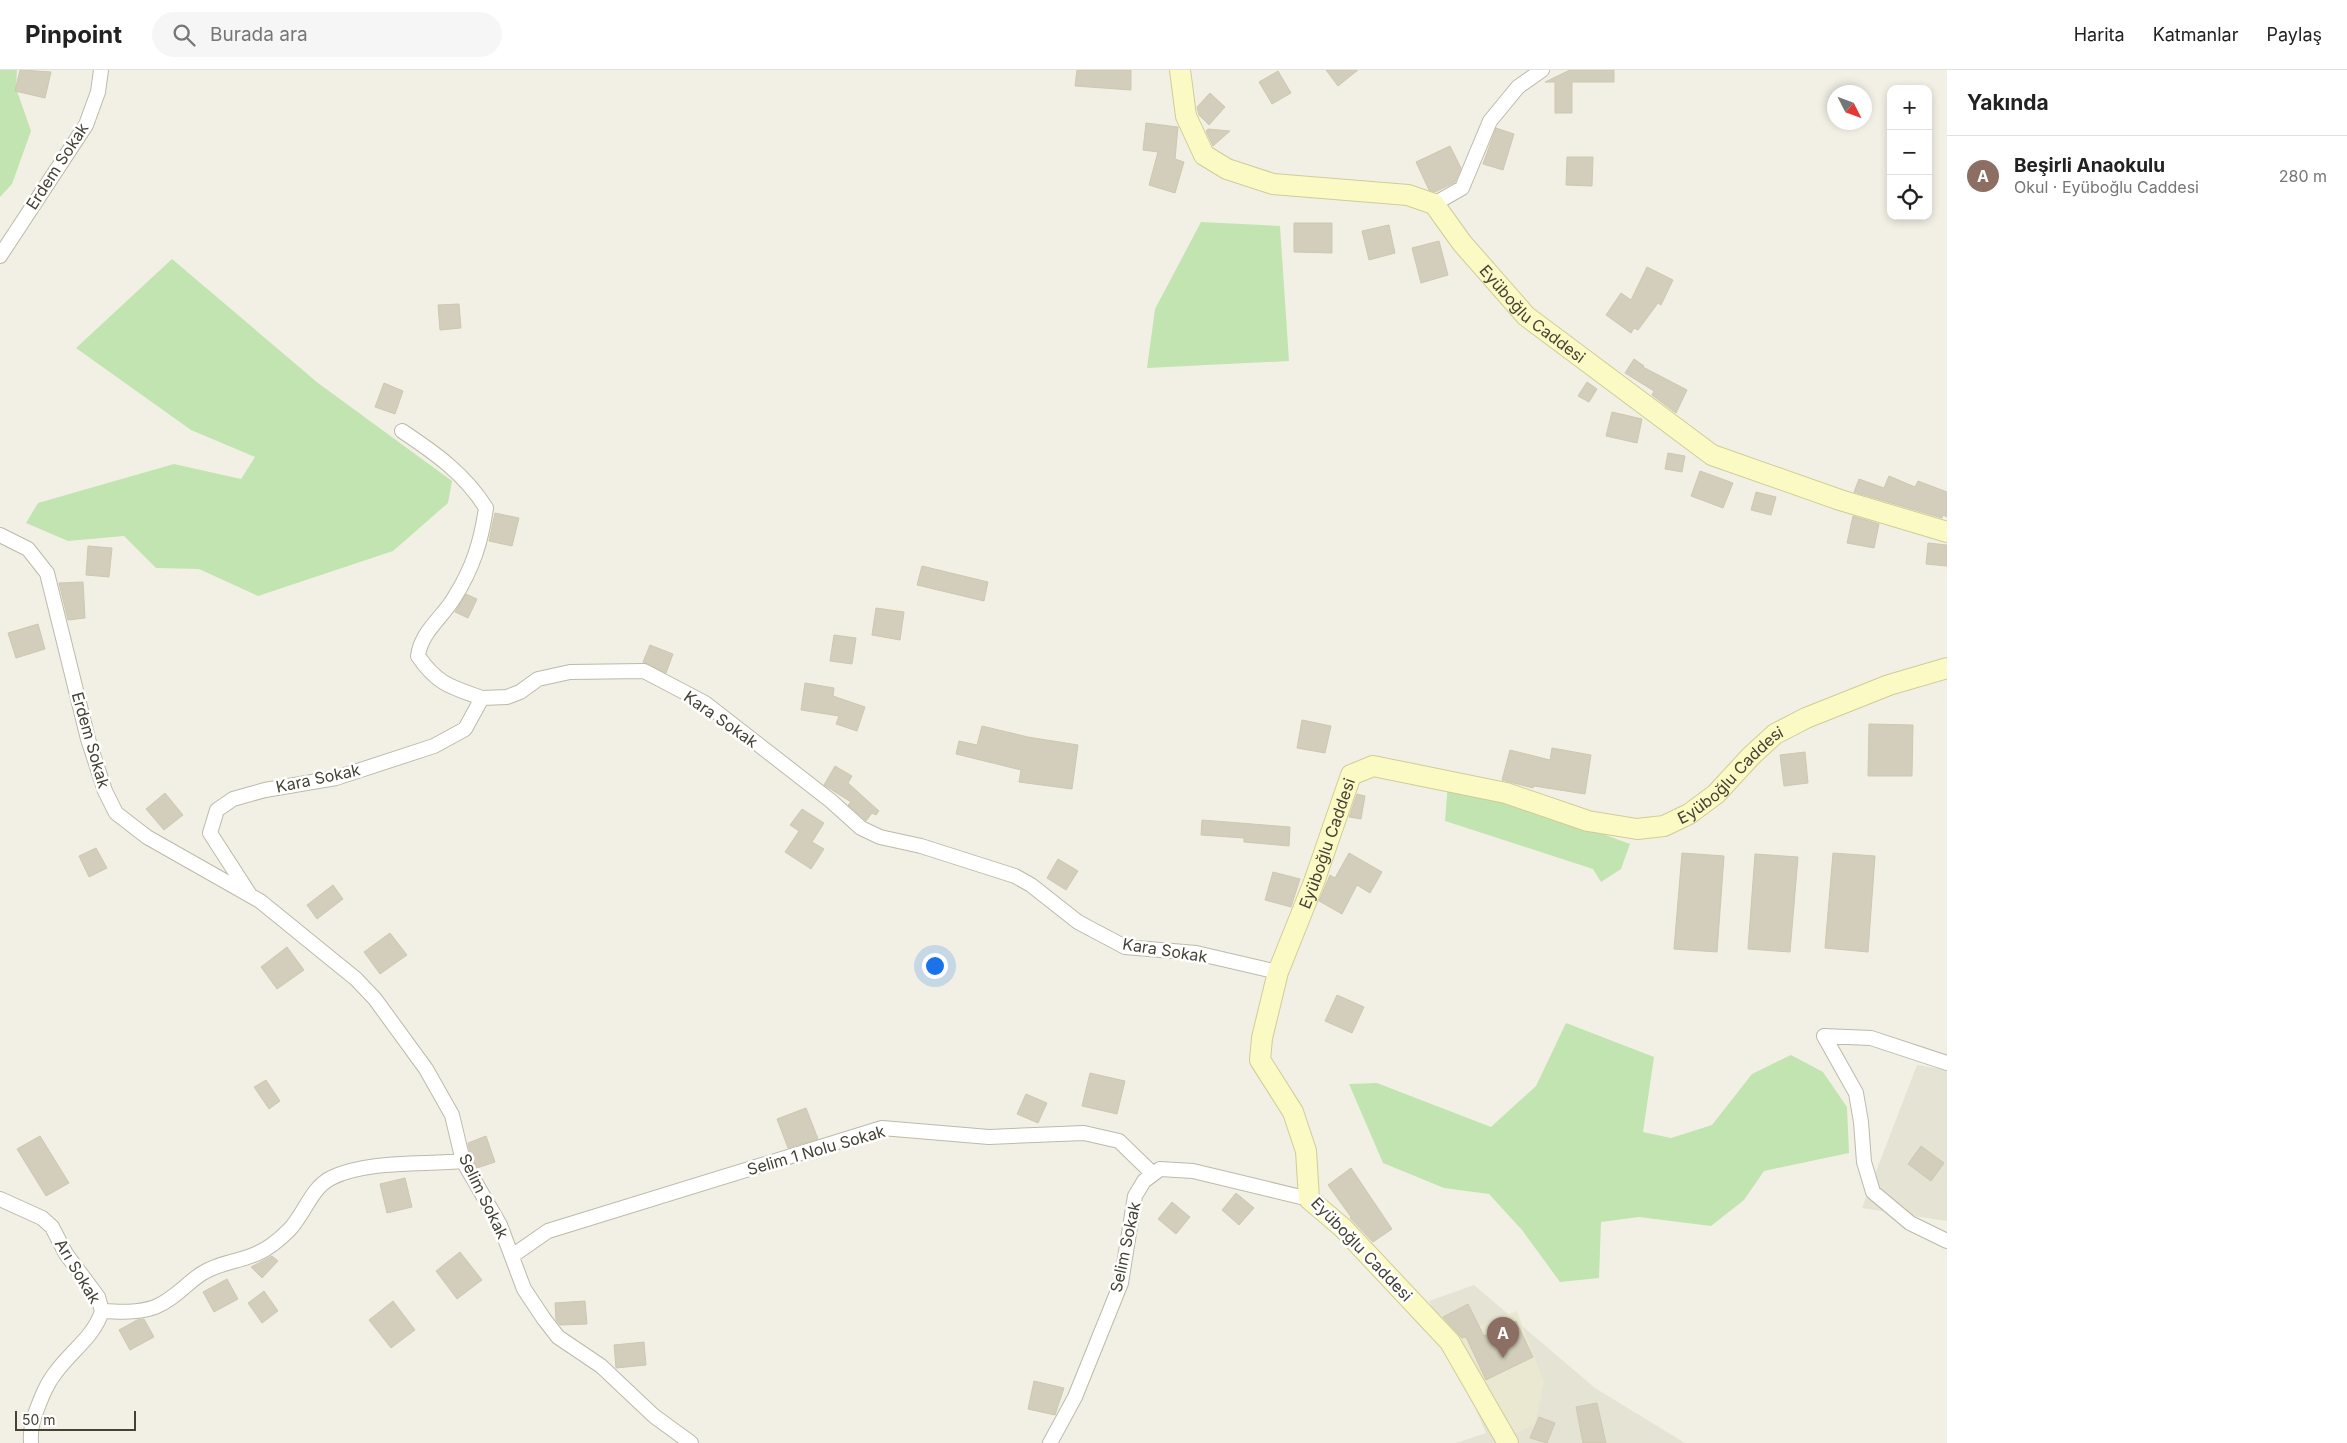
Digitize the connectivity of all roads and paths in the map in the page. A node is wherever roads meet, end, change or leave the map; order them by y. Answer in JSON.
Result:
{"nodes":[{"id":1,"x":101,"y":70,"type":"edge"},
{"id":2,"x":1180,"y":70,"type":"edge"},
{"id":3,"x":1542,"y":70,"type":"edge"},
{"id":4,"x":1434,"y":204,"type":"junction"},
{"id":5,"x":0,"y":256,"type":"edge"},
{"id":6,"x":402,"y":430,"type":"dead end"},
{"id":7,"x":1947,"y":532,"type":"edge"},
{"id":8,"x":0,"y":535,"type":"edge"},
{"id":9,"x":1947,"y":668,"type":"edge"},
{"id":10,"x":482,"y":698,"type":"junction"},
{"id":11,"x":250,"y":896,"type":"junction"},
{"id":12,"x":1278,"y":972,"type":"junction"},
{"id":13,"x":1947,"y":1063,"type":"edge"},
{"id":14,"x":463,"y":1161,"type":"junction"},
{"id":15,"x":1153,"y":1174,"type":"junction"},
{"id":16,"x":0,"y":1199,"type":"edge"},
{"id":17,"x":1309,"y":1199,"type":"junction"},
{"id":18,"x":1947,"y":1241,"type":"edge"},
{"id":19,"x":512,"y":1256,"type":"junction"},
{"id":20,"x":102,"y":1311,"type":"junction"},
{"id":21,"x":32,"y":1443,"type":"edge"},
{"id":22,"x":691,"y":1443,"type":"edge"},
{"id":23,"x":1050,"y":1443,"type":"edge"},
{"id":24,"x":1506,"y":1443,"type":"edge"}],
"edges":[{"from":1,"to":5,"type":"street","name":"Erdem Sokak"},
{"from":2,"to":4,"type":"street"},
{"from":3,"to":4,"type":"street"},
{"from":4,"to":7,"type":"street","name":"Eyüboğlu Caddesi"},
{"from":6,"to":10,"type":"street"},
{"from":8,"to":11,"type":"street","name":"Erdem Sokak"},
{"from":9,"to":12,"type":"street","name":"Eyüboğlu Caddesi"},
{"from":10,"to":11,"type":"street","name":"Kara Sokak"},
{"from":10,"to":12,"type":"street","name":"Kara Sokak"},
{"from":11,"to":14,"type":"street","name":"Selim Sokak"},
{"from":12,"to":17,"type":"street","name":"Eyüboğlu Caddesi"},
{"from":13,"to":18,"type":"street"},
{"from":14,"to":19,"type":"street","name":"Selim Sokak"},
{"from":14,"to":20,"type":"street"},
{"from":15,"to":17,"type":"street"},
{"from":15,"to":19,"type":"street","name":"Selim 1 Nolu Sokak"},
{"from":15,"to":23,"type":"street","name":"Selim Sokak"},
{"from":16,"to":20,"type":"street","name":"Arı Sokak"},
{"from":17,"to":24,"type":"street","name":"Eyüboğlu Caddesi"},
{"from":19,"to":22,"type":"street","name":"Selim Sokak"},
{"from":20,"to":21,"type":"street","name":"Arı Sokak"}]}
